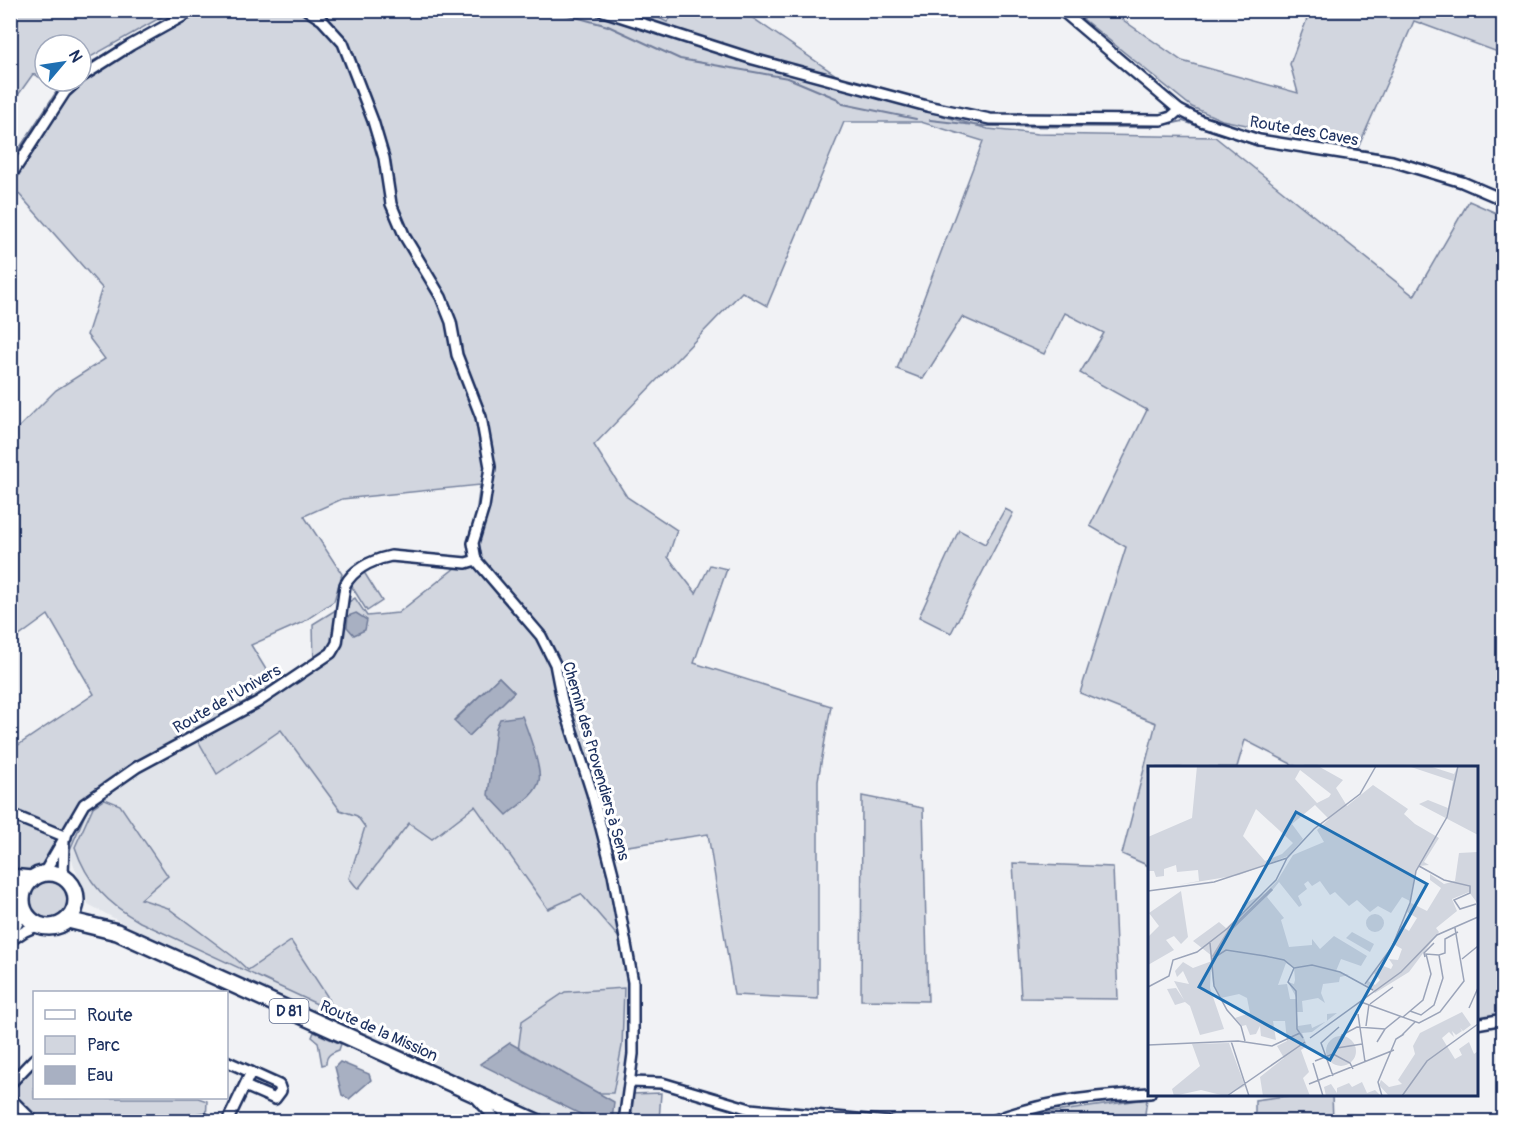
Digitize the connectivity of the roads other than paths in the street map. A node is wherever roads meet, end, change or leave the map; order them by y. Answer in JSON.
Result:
{"nodes":[{"id":1,"x":194,"y":10,"type":"edge"},
{"id":2,"x":307,"y":10,"type":"edge"},
{"id":3,"x":600,"y":10,"type":"edge"},
{"id":4,"x":1061,"y":10,"type":"edge"},
{"id":5,"x":93,"y":69,"type":"edge"},
{"id":6,"x":64,"y":93,"type":"edge"},
{"id":7,"x":1179,"y":110,"type":"junction"},
{"id":8,"x":10,"y":177,"type":"edge"},
{"id":9,"x":1503,"y":200,"type":"edge"},
{"id":10,"x":476,"y":560,"type":"junction"},
{"id":11,"x":10,"y":814,"type":"edge"},
{"id":12,"x":65,"y":839,"type":"junction"},
{"id":13,"x":38,"y":876,"type":"junction"},
{"id":14,"x":63,"y":876,"type":"junction"},
{"id":15,"x":10,"y":877,"type":"edge"},
{"id":16,"x":19,"y":900,"type":"edge"},
{"id":17,"x":77,"y":903,"type":"junction"},
{"id":18,"x":68,"y":920,"type":"junction"},
{"id":19,"x":39,"y":925,"type":"junction"},
{"id":20,"x":117,"y":932,"type":"junction"},
{"id":21,"x":10,"y":939,"type":"edge"},
{"id":22,"x":1503,"y":1019,"type":"edge"},
{"id":23,"x":1478,"y":1024,"type":"edge"},
{"id":24,"x":33,"y":1060,"type":"edge"},
{"id":25,"x":228,"y":1062,"type":"edge"},
{"id":26,"x":251,"y":1072,"type":"junction"},
{"id":27,"x":630,"y":1082,"type":"junction"},
{"id":28,"x":10,"y":1084,"type":"edge"},
{"id":29,"x":245,"y":1086,"type":"junction"},
{"id":30,"x":1148,"y":1093,"type":"edge"},
{"id":31,"x":10,"y":1098,"type":"edge"},
{"id":32,"x":496,"y":1114,"type":"edge"},
{"id":33,"x":531,"y":1119,"type":"edge"},
{"id":34,"x":208,"y":1120,"type":"edge"},
{"id":35,"x":34,"y":1122,"type":"edge"},
{"id":36,"x":181,"y":1122,"type":"edge"},
{"id":37,"x":227,"y":1122,"type":"edge"},
{"id":38,"x":509,"y":1122,"type":"edge"},
{"id":39,"x":624,"y":1122,"type":"edge"},
{"id":40,"x":889,"y":1122,"type":"edge"},
{"id":41,"x":990,"y":1122,"type":"edge"}],
"edges":[{"from":1,"to":5,"type":"street"},
{"from":2,"to":10,"type":"street"},
{"from":3,"to":7,"type":"street"},
{"from":4,"to":7,"type":"street","name":"Route des Caves"},
{"from":6,"to":8,"type":"street"},
{"from":7,"to":9,"type":"street","name":"Route des Caves"},
{"from":10,"to":12,"type":"street","name":"Route de l'Univers"},
{"from":10,"to":27,"type":"street","name":"Chemin des Provendiers à Sens"},
{"from":11,"to":12,"type":"street"},
{"from":12,"to":13,"type":"street","name":"Route de l'Univers"},
{"from":12,"to":14,"type":"street","name":"Route de l'Univers"},
{"from":13,"to":14,"type":"main road"},
{"from":13,"to":15,"type":"main road"},
{"from":13,"to":16,"type":"main road"},
{"from":14,"to":17,"type":"main road"},
{"from":16,"to":19,"type":"main road"},
{"from":16,"to":21,"type":"street"},
{"from":17,"to":18,"type":"main road"},
{"from":17,"to":20,"type":"main road","number":"D 81"},
{"from":18,"to":19,"type":"main road"},
{"from":18,"to":20,"type":"main road","number":"D 81"},
{"from":19,"to":21,"type":"street"},
{"from":20,"to":32,"type":"main road","name":"Route de la Mission","number":"D 81"},
{"from":22,"to":23,"type":"street"},
{"from":24,"to":28,"type":"street"},
{"from":25,"to":26,"type":"street"},
{"from":26,"to":29,"type":"street"},
{"from":26,"to":29,"type":"street"},
{"from":27,"to":39,"type":"street","name":"Chemin des Provendiers à Sens"},
{"from":27,"to":40,"type":"street"},
{"from":29,"to":37,"type":"street"},
{"from":30,"to":41,"type":"street"},
{"from":31,"to":35,"type":"street"},
{"from":32,"to":33,"type":"main road","number":"D 81"},
{"from":32,"to":38,"type":"street"},
{"from":33,"to":38,"type":"street"},
{"from":34,"to":36,"type":"street"}]}
